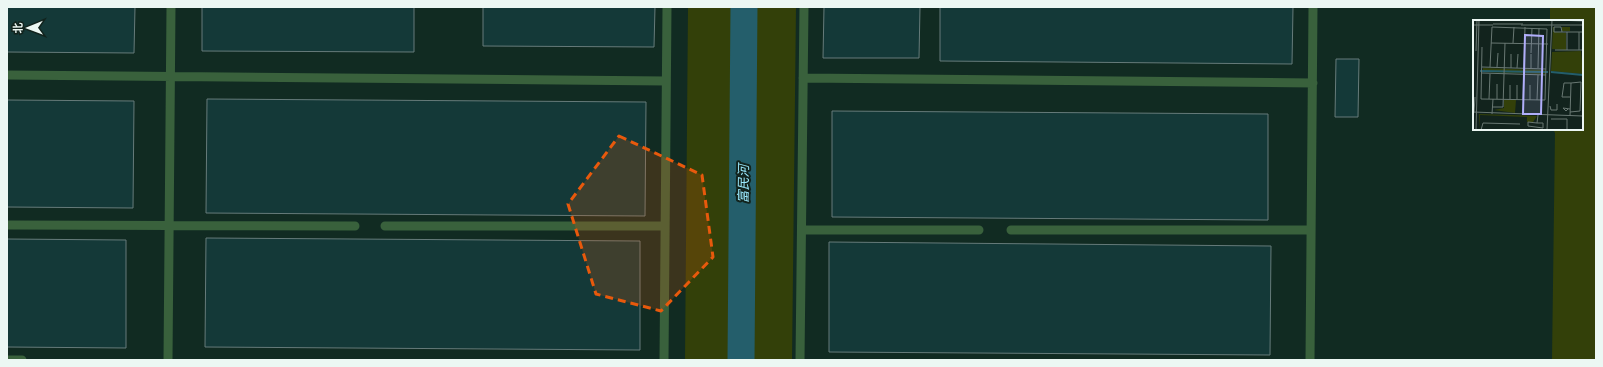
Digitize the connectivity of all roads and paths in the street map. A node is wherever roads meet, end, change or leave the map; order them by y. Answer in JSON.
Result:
{"nodes":[{"id":1,"x":171,"y":7,"type":"edge"},
{"id":2,"x":667,"y":7,"type":"edge"},
{"id":3,"x":804,"y":7,"type":"edge"},
{"id":4,"x":1313,"y":7,"type":"edge"},
{"id":5,"x":7,"y":75,"type":"edge"},
{"id":6,"x":170,"y":77,"type":"junction"},
{"id":7,"x":803,"y":78,"type":"junction"},
{"id":8,"x":666,"y":81,"type":"junction"},
{"id":9,"x":1313,"y":83,"type":"junction"},
{"id":10,"x":169,"y":224,"type":"junction"},
{"id":11,"x":7,"y":225,"type":"edge"},
{"id":12,"x":355,"y":226,"type":"dead end"},
{"id":13,"x":385,"y":226,"type":"dead end"},
{"id":14,"x":665,"y":226,"type":"junction"},
{"id":15,"x":802,"y":230,"type":"junction"},
{"id":16,"x":980,"y":230,"type":"dead end"},
{"id":17,"x":1011,"y":230,"type":"dead end"},
{"id":18,"x":1312,"y":230,"type":"junction"},
{"id":19,"x":7,"y":360,"type":"edge"},
{"id":20,"x":22,"y":360,"type":"edge"},
{"id":21,"x":168,"y":360,"type":"edge"},
{"id":22,"x":664,"y":360,"type":"edge"},
{"id":23,"x":800,"y":360,"type":"edge"},
{"id":24,"x":1310,"y":360,"type":"edge"}],
"edges":[{"from":1,"to":6,"type":"lane"},
{"from":2,"to":8,"type":"lane"},
{"from":3,"to":7,"type":"lane"},
{"from":4,"to":9,"type":"lane"},
{"from":5,"to":6,"type":"lane"},
{"from":6,"to":8,"type":"lane"},
{"from":6,"to":10,"type":"lane"},
{"from":7,"to":9,"type":"lane"},
{"from":7,"to":15,"type":"lane"},
{"from":8,"to":14,"type":"lane"},
{"from":9,"to":18,"type":"lane"},
{"from":10,"to":11,"type":"lane"},
{"from":10,"to":12,"type":"lane"},
{"from":10,"to":21,"type":"lane"},
{"from":13,"to":14,"type":"lane"},
{"from":14,"to":22,"type":"lane"},
{"from":15,"to":16,"type":"lane"},
{"from":15,"to":23,"type":"lane"},
{"from":17,"to":18,"type":"lane"},
{"from":18,"to":24,"type":"lane"},
{"from":19,"to":20,"type":"lane"}]}
